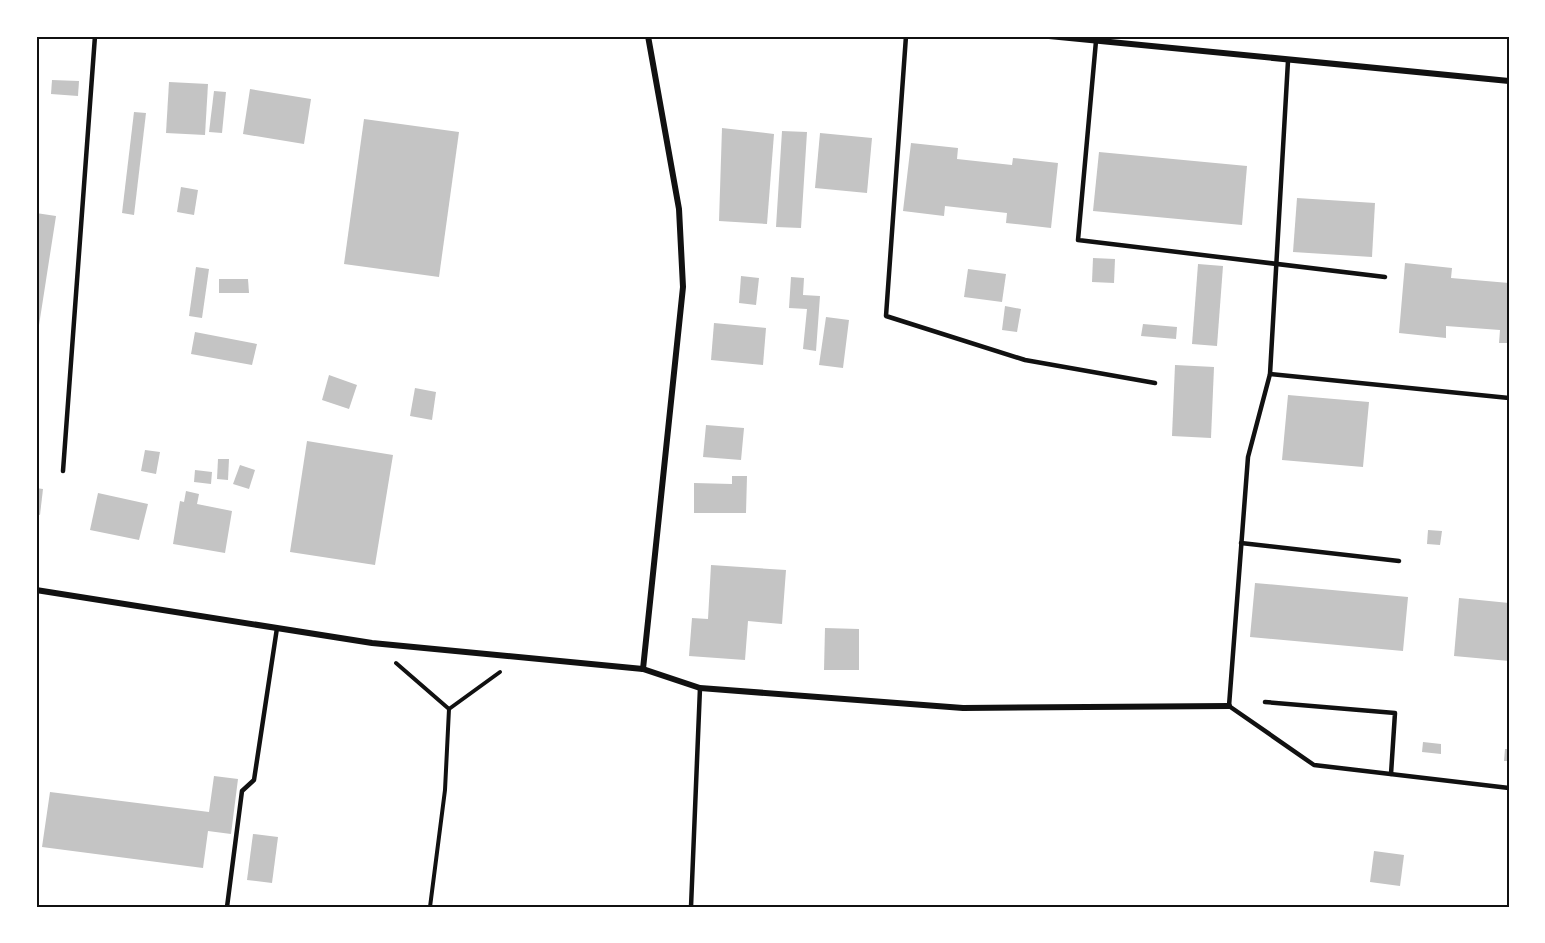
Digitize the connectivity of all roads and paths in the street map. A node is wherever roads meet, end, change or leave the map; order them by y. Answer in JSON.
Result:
{"nodes":[{"id":1,"x":95,"y":36,"type":"edge"},
{"id":2,"x":648,"y":36,"type":"edge"},
{"id":3,"x":906,"y":36,"type":"edge"},
{"id":4,"x":1049,"y":36,"type":"edge"},
{"id":5,"x":1096,"y":41,"type":"junction"},
{"id":6,"x":1288,"y":61,"type":"junction"},
{"id":7,"x":1509,"y":81,"type":"edge"},
{"id":8,"x":1276,"y":262,"type":"junction"},
{"id":9,"x":1385,"y":277,"type":"dead end"},
{"id":10,"x":1270,"y":374,"type":"junction"},
{"id":11,"x":1155,"y":383,"type":"dead end"},
{"id":12,"x":1509,"y":398,"type":"edge"},
{"id":13,"x":63,"y":471,"type":"dead end"},
{"id":14,"x":1241,"y":543,"type":"junction"},
{"id":15,"x":1399,"y":561,"type":"dead end"},
{"id":16,"x":36,"y":590,"type":"edge"},
{"id":17,"x":277,"y":628,"type":"junction"},
{"id":18,"x":372,"y":642,"type":"junction"},
{"id":19,"x":520,"y":658,"type":"junction"},
{"id":20,"x":643,"y":669,"type":"junction"},
{"id":21,"x":700,"y":688,"type":"junction"},
{"id":22,"x":1265,"y":702,"type":"dead end"},
{"id":23,"x":1228,"y":706,"type":"junction"},
{"id":24,"x":449,"y":709,"type":"junction"},
{"id":25,"x":1391,"y":774,"type":"junction"},
{"id":26,"x":1509,"y":788,"type":"edge"},
{"id":27,"x":227,"y":907,"type":"edge"},
{"id":28,"x":430,"y":907,"type":"edge"},
{"id":29,"x":691,"y":907,"type":"edge"}],
"edges":[{"from":1,"to":13,"type":"lane"},
{"from":2,"to":20,"type":"street"},
{"from":3,"to":11,"type":"lane"},
{"from":4,"to":5,"type":"street"},
{"from":5,"to":6,"type":"street"},
{"from":5,"to":8,"type":"lane"},
{"from":6,"to":7,"type":"street"},
{"from":6,"to":8,"type":"lane"},
{"from":8,"to":9,"type":"lane"},
{"from":8,"to":10,"type":"lane"},
{"from":10,"to":12,"type":"lane"},
{"from":10,"to":14,"type":"lane"},
{"from":14,"to":15,"type":"lane"},
{"from":14,"to":23,"type":"lane"},
{"from":16,"to":17,"type":"street"},
{"from":17,"to":18,"type":"street"},
{"from":17,"to":27,"type":"lane"},
{"from":18,"to":19,"type":"street"},
{"from":18,"to":24,"type":"path"},
{"from":19,"to":20,"type":"street"},
{"from":19,"to":24,"type":"path"},
{"from":20,"to":21,"type":"street"},
{"from":21,"to":23,"type":"street"},
{"from":21,"to":29,"type":"lane"},
{"from":22,"to":25,"type":"lane"},
{"from":23,"to":25,"type":"lane"},
{"from":24,"to":28,"type":"path"},
{"from":25,"to":26,"type":"lane"}]}
